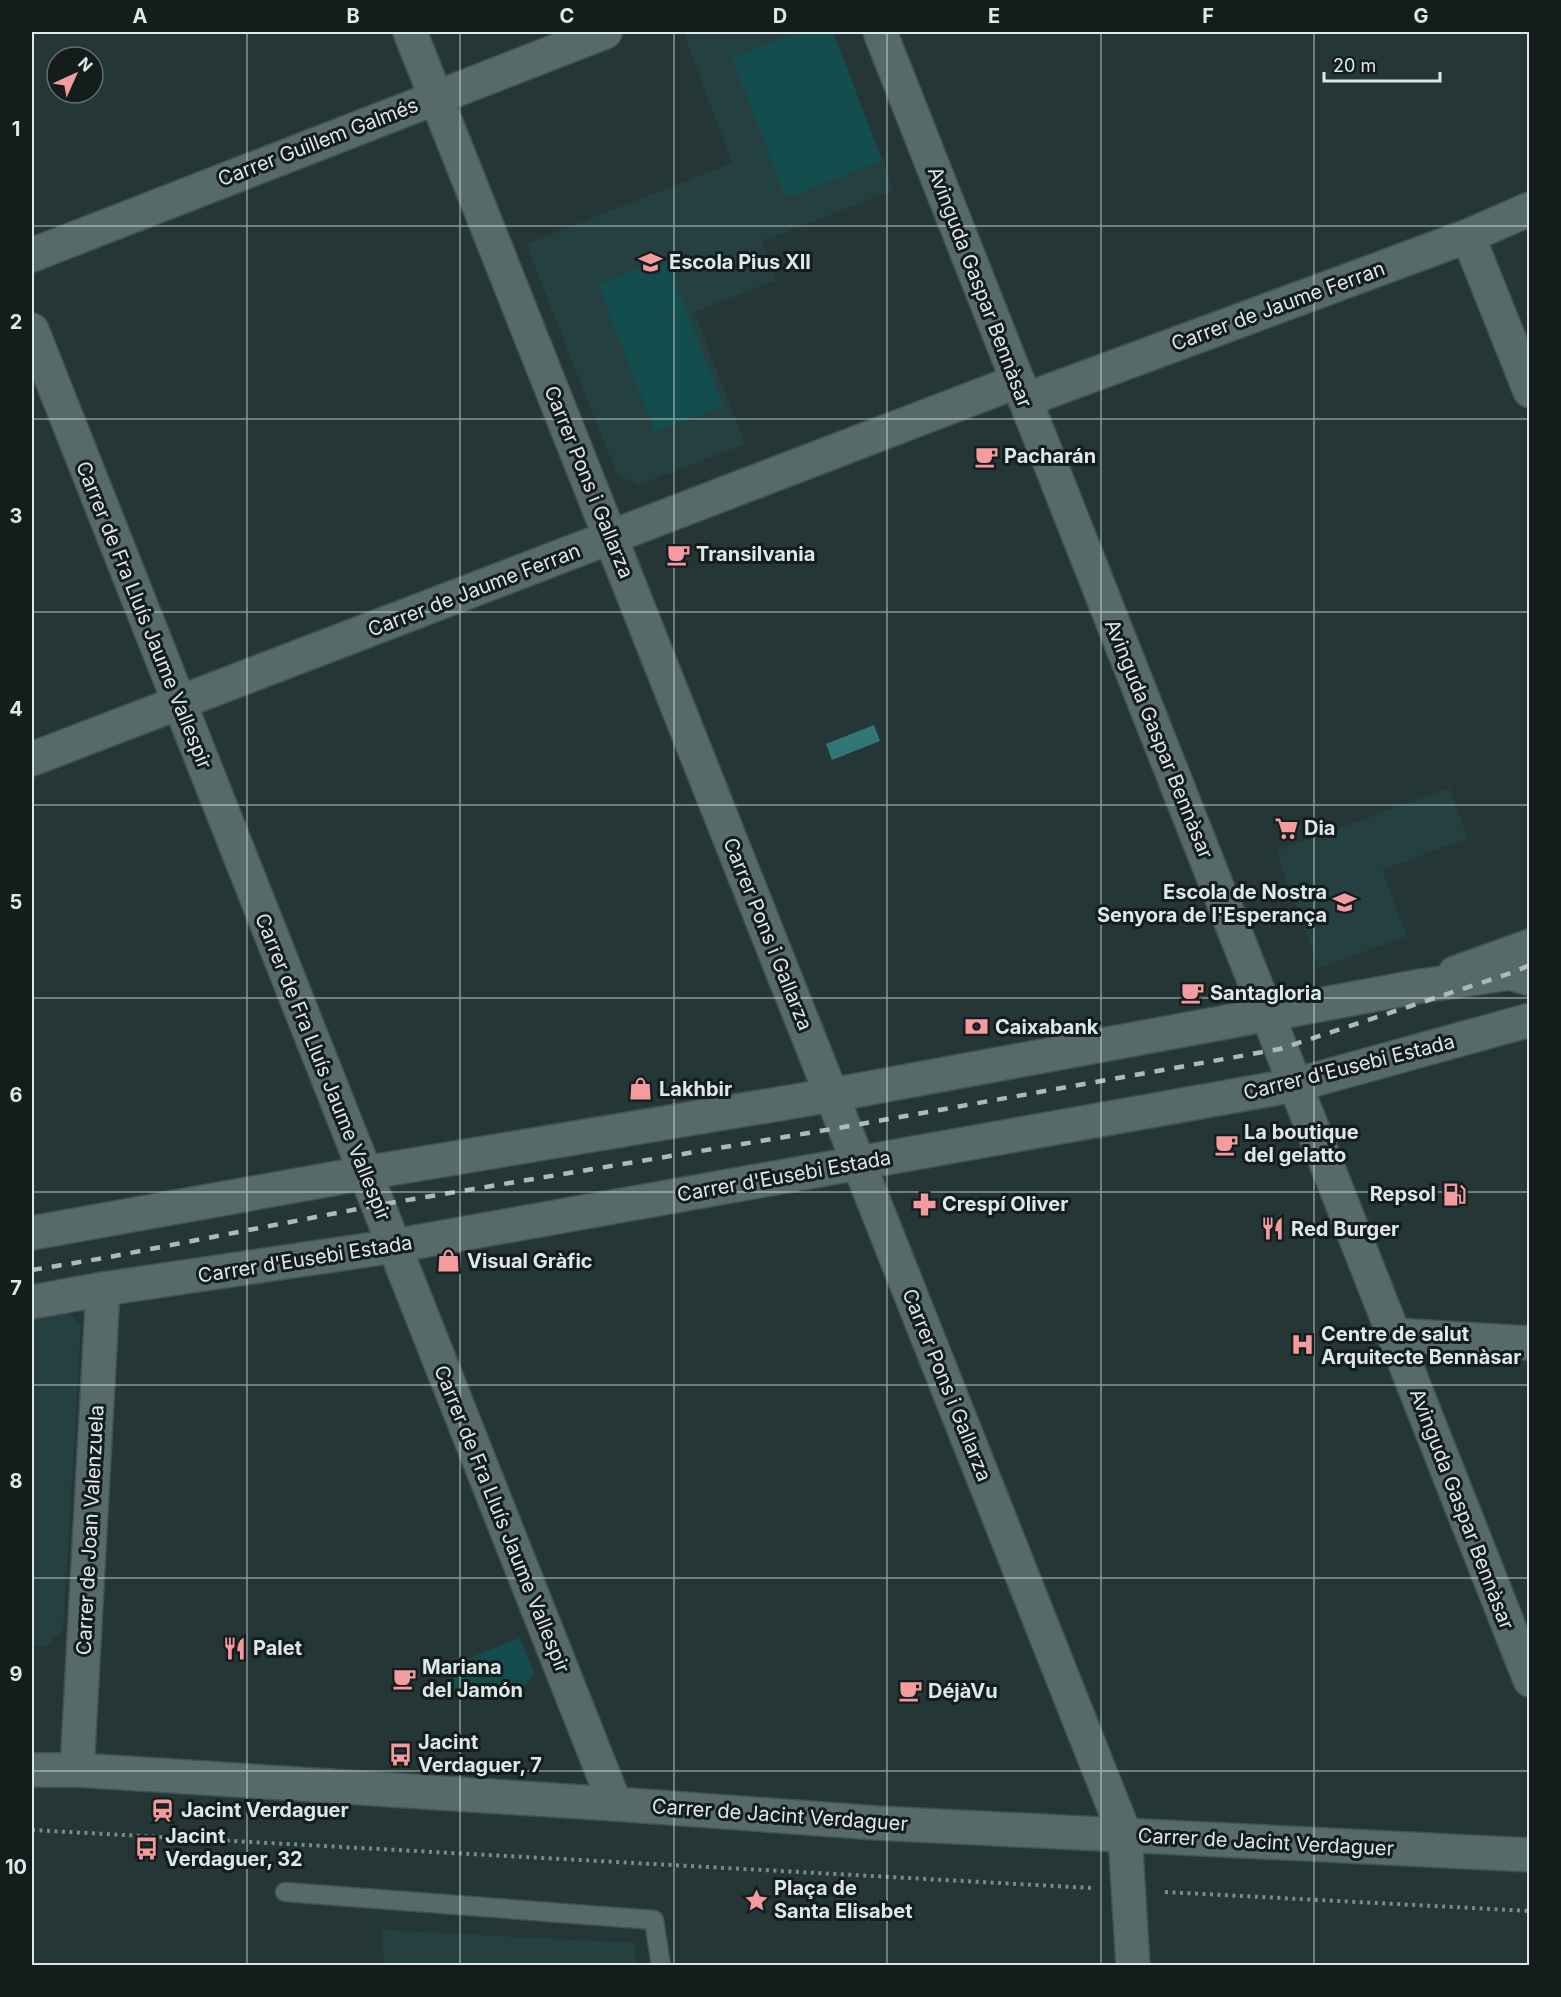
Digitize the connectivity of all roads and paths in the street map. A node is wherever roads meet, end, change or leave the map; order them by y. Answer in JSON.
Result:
{"nodes":[{"id":1,"x":410,"y":32,"type":"edge"},
{"id":2,"x":605,"y":32,"type":"edge"},
{"id":3,"x":880,"y":32,"type":"edge"},
{"id":4,"x":435,"y":96,"type":"junction"},
{"id":5,"x":1530,"y":209,"type":"edge"},
{"id":6,"x":1468,"y":236,"type":"junction"},
{"id":7,"x":32,"y":255,"type":"edge"},
{"id":8,"x":32,"y":330,"type":"edge"},
{"id":9,"x":1021,"y":391,"type":"junction"},
{"id":10,"x":1530,"y":392,"type":"edge"},
{"id":11,"x":611,"y":538,"type":"junction"},
{"id":12,"x":179,"y":703,"type":"junction"},
{"id":13,"x":32,"y":759,"type":"edge"},
{"id":14,"x":1530,"y":946,"type":"edge"},
{"id":15,"x":1530,"y":978,"type":"edge"},
{"id":16,"x":1421,"y":986,"type":"junction"},
{"id":17,"x":1268,"y":1015,"type":"junction"},
{"id":18,"x":1530,"y":1020,"type":"edge"},
{"id":19,"x":1295,"y":1085,"type":"junction"},
{"id":20,"x":832,"y":1095,"type":"junction"},
{"id":21,"x":859,"y":1162,"type":"junction"},
{"id":22,"x":365,"y":1173,"type":"junction"},
{"id":23,"x":32,"y":1233,"type":"edge"},
{"id":24,"x":394,"y":1246,"type":"junction"},
{"id":25,"x":103,"y":1289,"type":"junction"},
{"id":26,"x":32,"y":1302,"type":"edge"},
{"id":27,"x":1393,"y":1335,"type":"junction"},
{"id":28,"x":1530,"y":1343,"type":"edge"},
{"id":29,"x":1530,"y":1680,"type":"edge"},
{"id":30,"x":32,"y":1770,"type":"edge"},
{"id":31,"x":77,"y":1770,"type":"junction"},
{"id":32,"x":615,"y":1804,"type":"junction"},
{"id":33,"x":32,"y":1830,"type":"edge"},
{"id":34,"x":1125,"y":1836,"type":"junction"},
{"id":35,"x":1530,"y":1855,"type":"edge"},
{"id":36,"x":1129,"y":1890,"type":"junction"},
{"id":37,"x":285,"y":1892,"type":"dead end"},
{"id":38,"x":1530,"y":1911,"type":"edge"},
{"id":39,"x":662,"y":1965,"type":"edge"},
{"id":40,"x":1133,"y":1965,"type":"edge"}],
"edges":[{"from":1,"to":4,"type":"street","name":"Carrer Pons i Gallarza"},
{"from":2,"to":4,"type":"street","name":"Carrer Guillem Galmés"},
{"from":3,"to":9,"type":"street","name":"Avinguda Gaspar Bennàsar"},
{"from":4,"to":7,"type":"street","name":"Carrer Guillem Galmés"},
{"from":4,"to":11,"type":"street","name":"Carrer Pons i Gallarza"},
{"from":5,"to":6,"type":"street","name":"Carrer de Jaume Ferran"},
{"from":6,"to":9,"type":"street","name":"Carrer de Jaume Ferran"},
{"from":6,"to":10,"type":"street"},
{"from":8,"to":12,"type":"street","name":"Carrer de Fra Lluís Jaume Vallespir"},
{"from":9,"to":11,"type":"street","name":"Carrer de Jaume Ferran"},
{"from":9,"to":17,"type":"street","name":"Avinguda Gaspar Bennàsar"},
{"from":11,"to":12,"type":"street","name":"Carrer de Jaume Ferran"},
{"from":11,"to":20,"type":"street","name":"Carrer Pons i Gallarza"},
{"from":12,"to":13,"type":"street","name":"Carrer de Jaume Ferran"},
{"from":12,"to":22,"type":"street","name":"Carrer de Fra Lluís Jaume Vallespir"},
{"from":14,"to":16,"type":"street"},
{"from":15,"to":16,"type":"street"},
{"from":16,"to":17,"type":"street"},
{"from":17,"to":19,"type":"street","name":"Avinguda Gaspar Bennàsar"},
{"from":17,"to":20,"type":"street"},
{"from":18,"to":19,"type":"street","name":"Carrer d'Eusebi Estada"},
{"from":19,"to":21,"type":"street","name":"Carrer d'Eusebi Estada"},
{"from":19,"to":27,"type":"street","name":"Avinguda Gaspar Bennàsar"},
{"from":20,"to":21,"type":"street","name":"Carrer Pons i Gallarza"},
{"from":20,"to":22,"type":"street"},
{"from":21,"to":24,"type":"street","name":"Carrer d'Eusebi Estada"},
{"from":21,"to":34,"type":"street","name":"Carrer Pons i Gallarza"},
{"from":22,"to":23,"type":"street"},
{"from":22,"to":24,"type":"street","name":"Carrer de Fra Lluís Jaume Vallespir"},
{"from":24,"to":25,"type":"street","name":"Carrer d'Eusebi Estada"},
{"from":24,"to":32,"type":"street","name":"Carrer de Fra Lluís Jaume Vallespir"},
{"from":25,"to":26,"type":"street","name":"Carrer d'Eusebi Estada"},
{"from":25,"to":31,"type":"street","name":"Carrer de Joan Valenzuela"},
{"from":27,"to":28,"type":"street"},
{"from":27,"to":29,"type":"street","name":"Avinguda Gaspar Bennàsar"},
{"from":30,"to":31,"type":"street","name":"Carrer de Jacint Verdaguer"},
{"from":31,"to":32,"type":"street","name":"Carrer de Jacint Verdaguer"},
{"from":32,"to":34,"type":"street","name":"Carrer de Jacint Verdaguer"},
{"from":33,"to":36,"type":"path"},
{"from":34,"to":35,"type":"street","name":"Carrer de Jacint Verdaguer"},
{"from":34,"to":36,"type":"street","name":"Carrer Pons i Gallarza"},
{"from":36,"to":38,"type":"path"},
{"from":36,"to":40,"type":"street","name":"Carrer Pons i Gallarza"},
{"from":37,"to":39,"type":"lane"}]}
